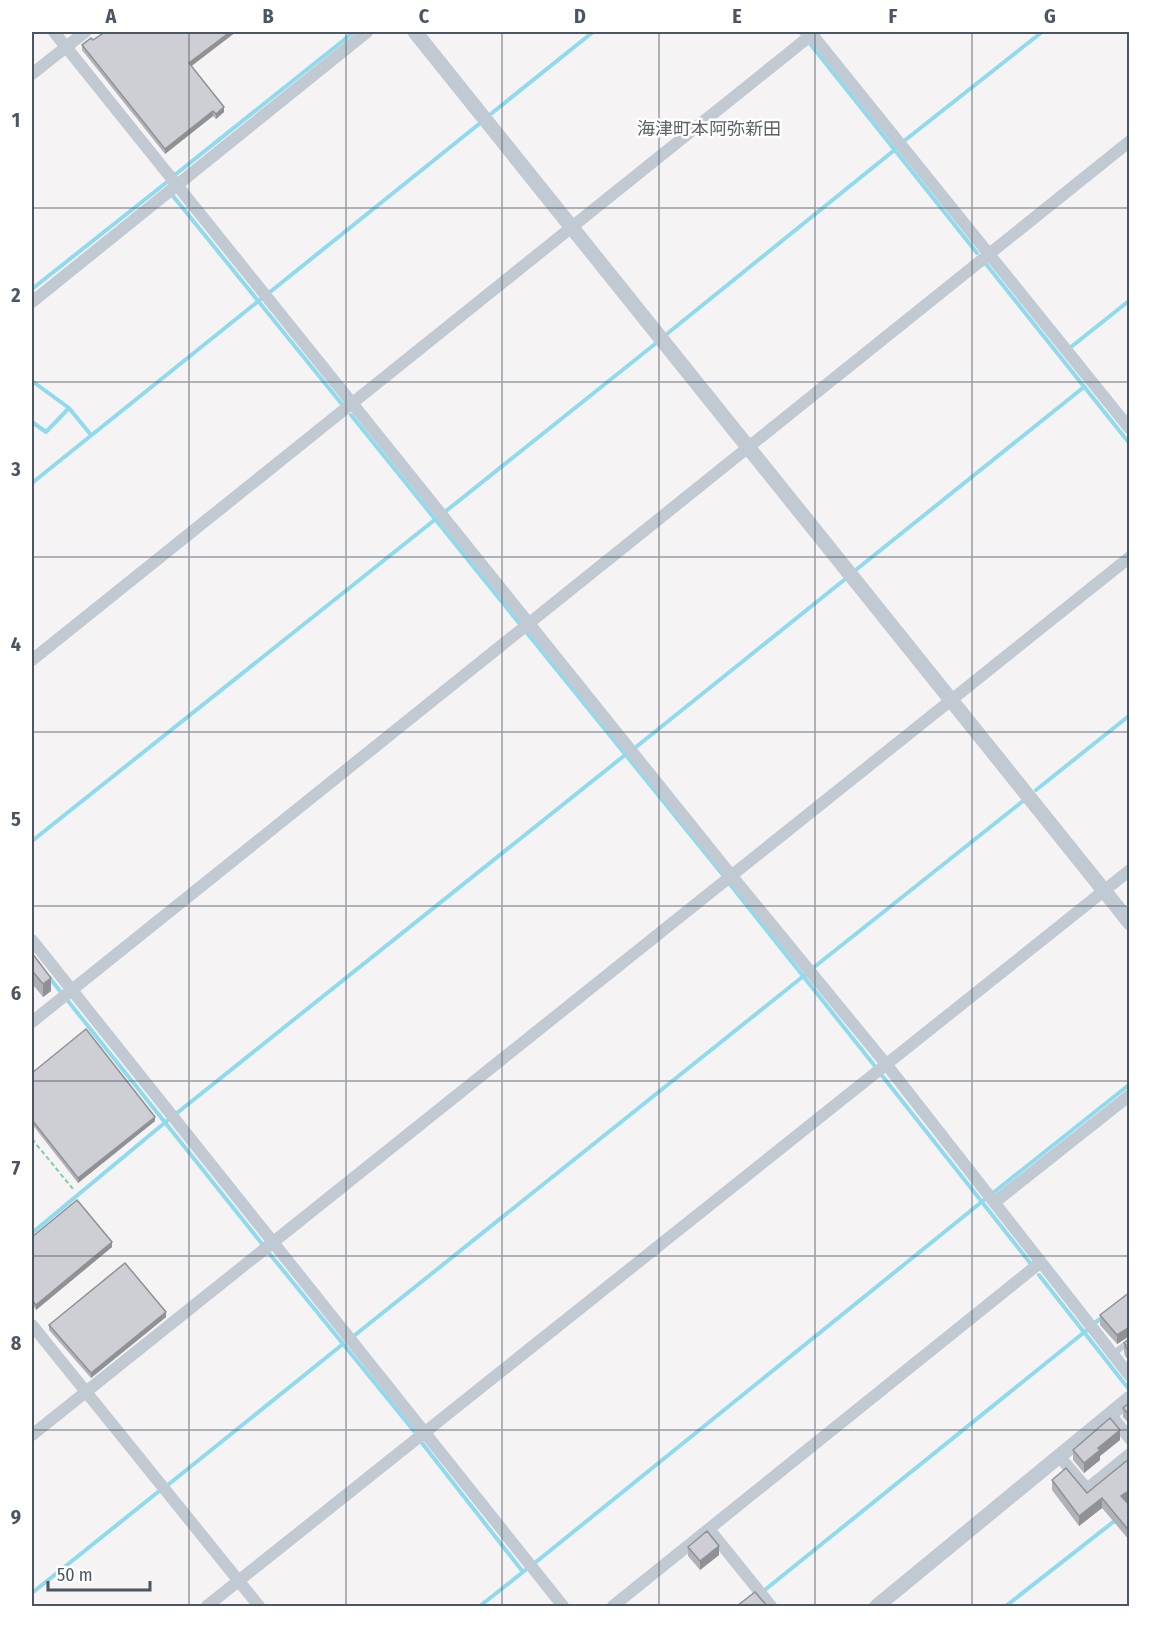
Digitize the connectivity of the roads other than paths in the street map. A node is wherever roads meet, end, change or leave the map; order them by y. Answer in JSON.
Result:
{"nodes":[{"id":1,"x":54,"y":32,"type":"edge"},
{"id":2,"x":85,"y":32,"type":"edge"},
{"id":3,"x":367,"y":32,"type":"edge"},
{"id":4,"x":415,"y":32,"type":"edge"},
{"id":5,"x":812,"y":32,"type":"edge"},
{"id":6,"x":66,"y":46,"type":"junction"},
{"id":7,"x":32,"y":74,"type":"edge"},
{"id":8,"x":1130,"y":141,"type":"edge"},
{"id":9,"x":178,"y":185,"type":"junction"},
{"id":10,"x":572,"y":226,"type":"junction"},
{"id":11,"x":988,"y":254,"type":"junction"},
{"id":12,"x":32,"y":302,"type":"edge"},
{"id":13,"x":352,"y":404,"type":"junction"},
{"id":14,"x":1130,"y":429,"type":"edge"},
{"id":15,"x":748,"y":446,"type":"junction"},
{"id":16,"x":1130,"y":557,"type":"edge"},
{"id":17,"x":530,"y":622,"type":"junction"},
{"id":18,"x":32,"y":660,"type":"edge"},
{"id":19,"x":951,"y":700,"type":"junction"},
{"id":20,"x":1130,"y":870,"type":"edge"},
{"id":21,"x":731,"y":875,"type":"junction"},
{"id":22,"x":1103,"y":891,"type":"junction"},
{"id":23,"x":1130,"y":923,"type":"edge"},
{"id":24,"x":32,"y":940,"type":"edge"},
{"id":25,"x":71,"y":990,"type":"junction"},
{"id":26,"x":32,"y":1022,"type":"edge"},
{"id":27,"x":886,"y":1064,"type":"junction"},
{"id":28,"x":1130,"y":1095,"type":"edge"},
{"id":29,"x":995,"y":1202,"type":"junction"},
{"id":30,"x":273,"y":1242,"type":"junction"},
{"id":31,"x":1041,"y":1262,"type":"junction"},
{"id":32,"x":32,"y":1325,"type":"edge"},
{"id":33,"x":1130,"y":1341,"type":"edge"},
{"id":34,"x":1113,"y":1354,"type":"junction"},
{"id":35,"x":1130,"y":1376,"type":"edge"},
{"id":36,"x":86,"y":1392,"type":"junction"},
{"id":37,"x":1130,"y":1398,"type":"edge"},
{"id":38,"x":1110,"y":1413,"type":"junction"},
{"id":39,"x":424,"y":1432,"type":"junction"},
{"id":40,"x":32,"y":1435,"type":"edge"},
{"id":41,"x":1130,"y":1439,"type":"edge"},
{"id":42,"x":1130,"y":1454,"type":"edge"},
{"id":43,"x":1059,"y":1456,"type":"junction"},
{"id":44,"x":710,"y":1529,"type":"junction"},
{"id":45,"x":239,"y":1582,"type":"junction"},
{"id":46,"x":207,"y":1606,"type":"edge"},
{"id":47,"x":259,"y":1606,"type":"edge"},
{"id":48,"x":563,"y":1606,"type":"edge"},
{"id":49,"x":613,"y":1606,"type":"edge"},
{"id":50,"x":771,"y":1606,"type":"edge"},
{"id":51,"x":877,"y":1606,"type":"edge"}],
"edges":[{"from":1,"to":6,"type":"street"},
{"from":2,"to":6,"type":"street"},
{"from":3,"to":9,"type":"street"},
{"from":4,"to":10,"type":"street"},
{"from":5,"to":10,"type":"street"},
{"from":5,"to":11,"type":"street"},
{"from":6,"to":7,"type":"street"},
{"from":6,"to":9,"type":"street"},
{"from":8,"to":11,"type":"street"},
{"from":9,"to":12,"type":"street"},
{"from":9,"to":13,"type":"street"},
{"from":10,"to":13,"type":"street"},
{"from":10,"to":15,"type":"street"},
{"from":11,"to":14,"type":"street"},
{"from":11,"to":15,"type":"street"},
{"from":13,"to":17,"type":"street"},
{"from":13,"to":18,"type":"street"},
{"from":15,"to":17,"type":"street"},
{"from":15,"to":19,"type":"street"},
{"from":16,"to":19,"type":"street"},
{"from":17,"to":21,"type":"street"},
{"from":17,"to":25,"type":"street"},
{"from":19,"to":21,"type":"street"},
{"from":19,"to":22,"type":"street"},
{"from":20,"to":22,"type":"street"},
{"from":21,"to":27,"type":"street"},
{"from":21,"to":30,"type":"street"},
{"from":22,"to":23,"type":"street"},
{"from":22,"to":27,"type":"street"},
{"from":24,"to":25,"type":"street"},
{"from":25,"to":26,"type":"street"},
{"from":25,"to":30,"type":"street"},
{"from":27,"to":29,"type":"street"},
{"from":27,"to":39,"type":"street"},
{"from":28,"to":29,"type":"street"},
{"from":29,"to":31,"type":"street"},
{"from":30,"to":36,"type":"street"},
{"from":30,"to":39,"type":"street"},
{"from":31,"to":34,"type":"street"},
{"from":31,"to":44,"type":"street"},
{"from":32,"to":36,"type":"street"},
{"from":33,"to":34,"type":"lane"},
{"from":34,"to":35,"type":"street"},
{"from":36,"to":40,"type":"street"},
{"from":36,"to":45,"type":"street"},
{"from":37,"to":38,"type":"street"},
{"from":38,"to":41,"type":"street"},
{"from":38,"to":43,"type":"street"},
{"from":39,"to":45,"type":"street"},
{"from":39,"to":48,"type":"street"},
{"from":42,"to":43,"type":"street"},
{"from":43,"to":51,"type":"street"},
{"from":44,"to":49,"type":"street"},
{"from":44,"to":50,"type":"street"},
{"from":45,"to":46,"type":"street"},
{"from":45,"to":47,"type":"street"}]}
